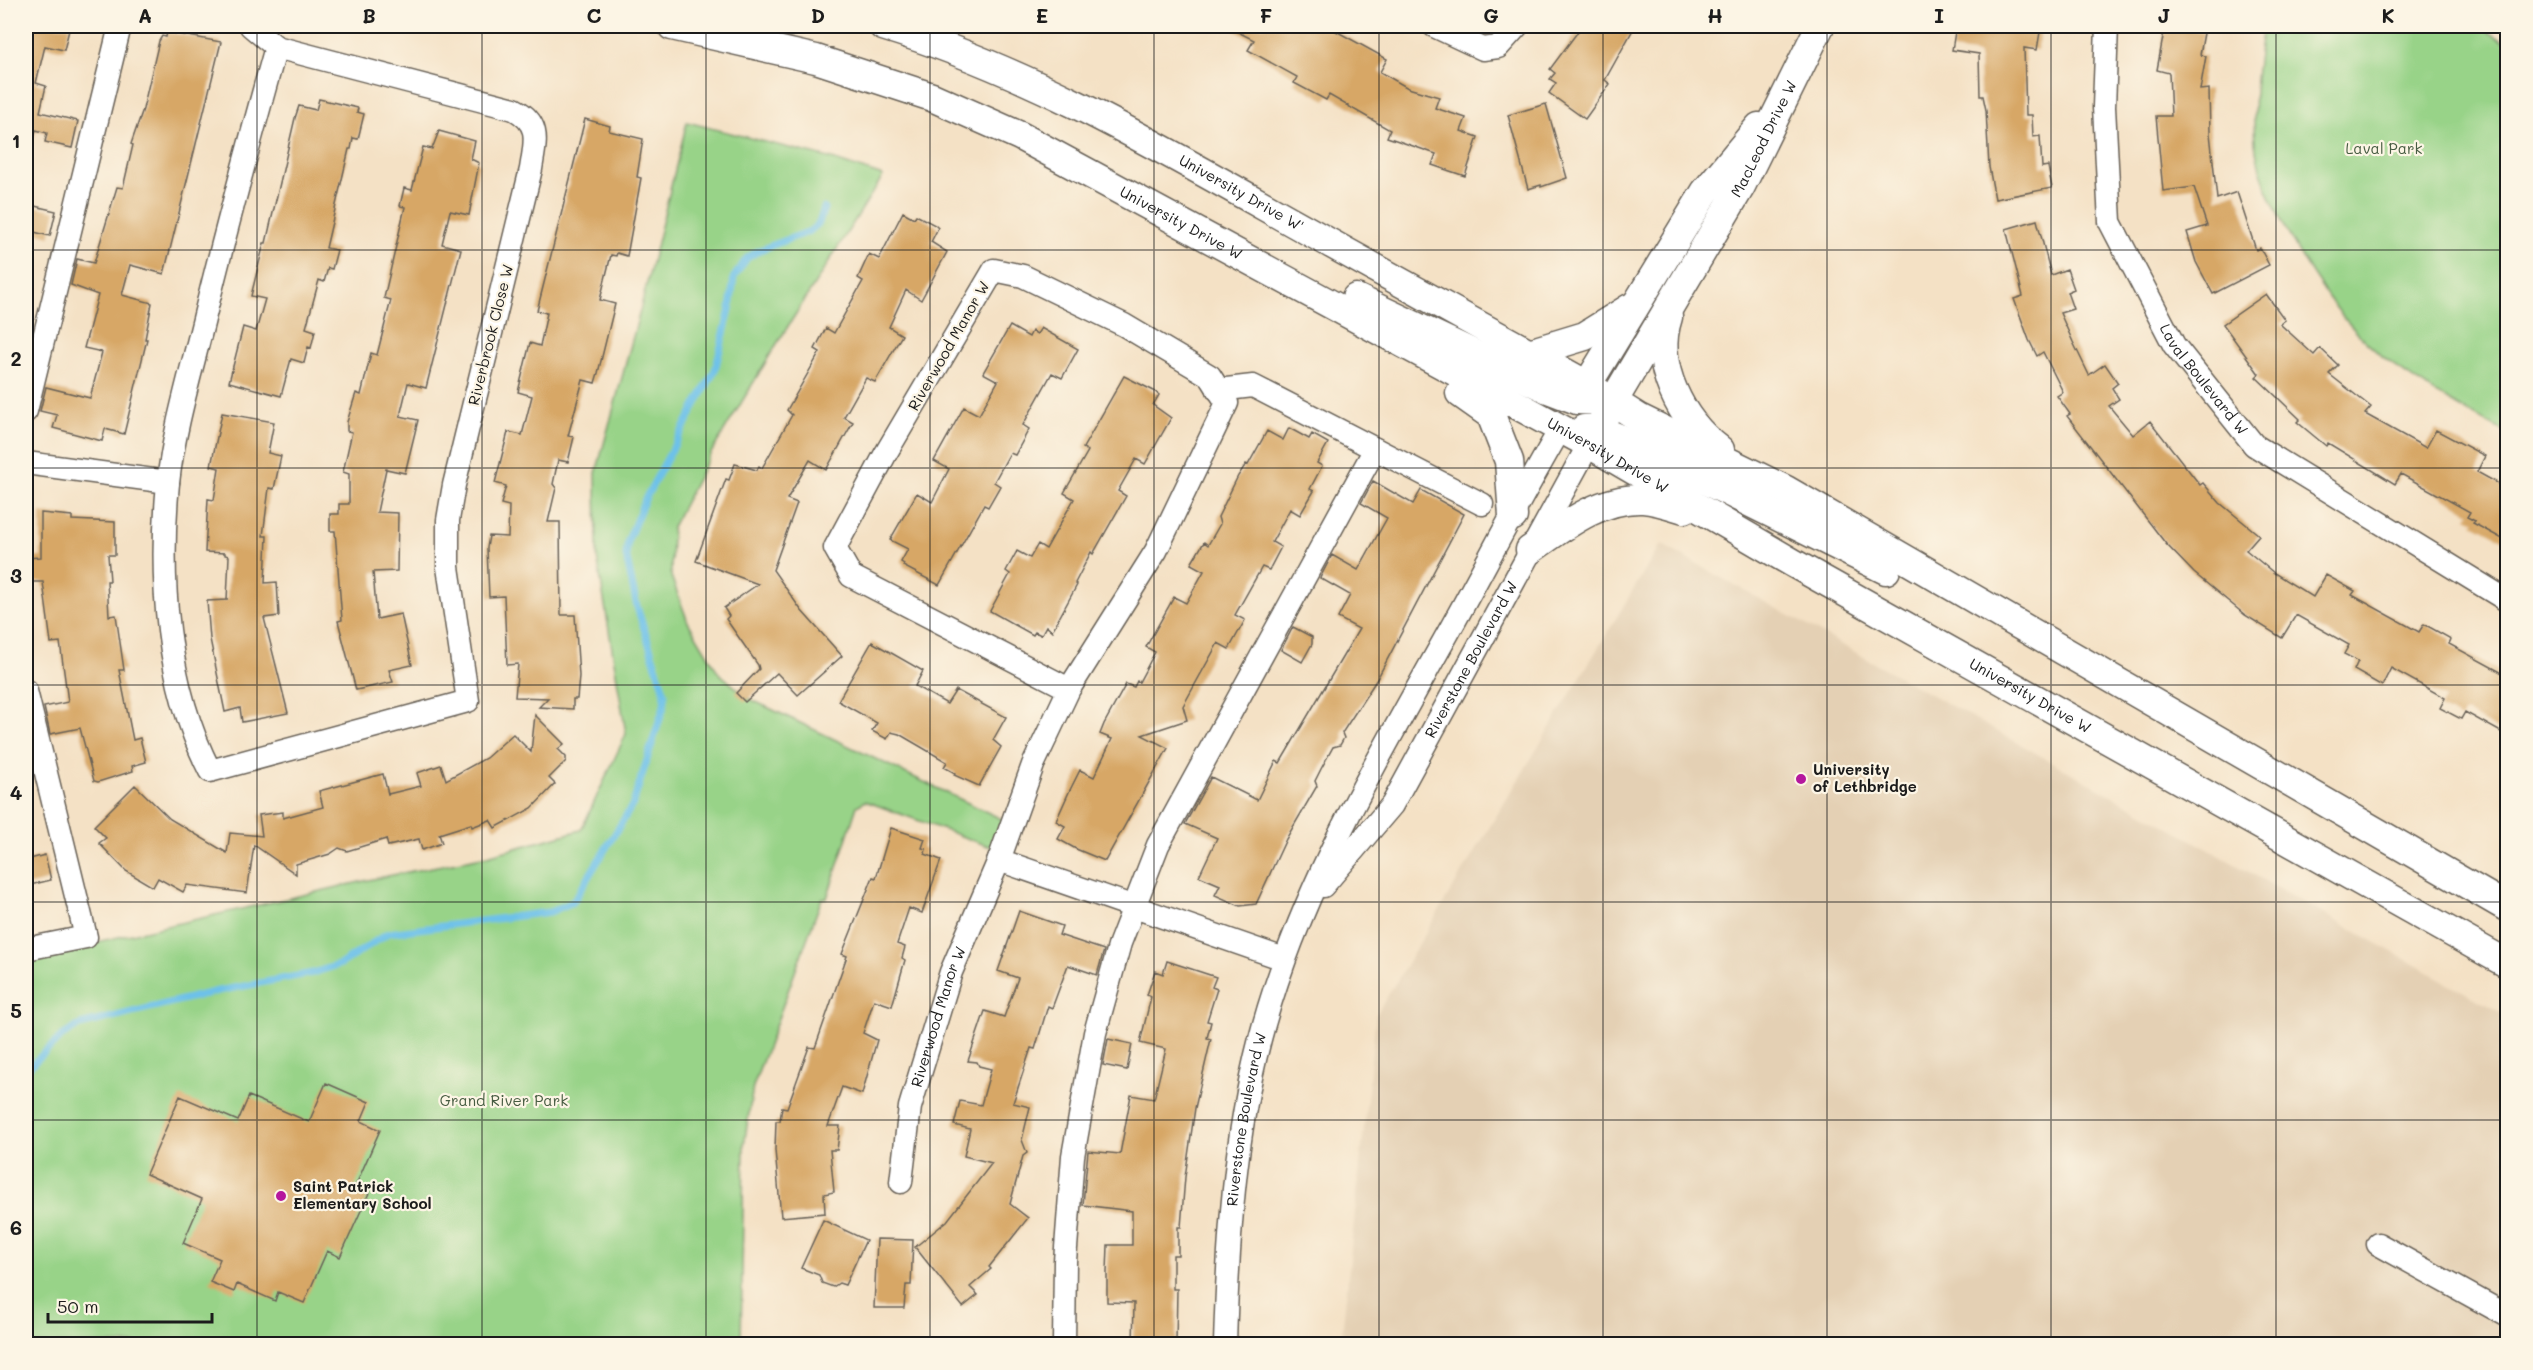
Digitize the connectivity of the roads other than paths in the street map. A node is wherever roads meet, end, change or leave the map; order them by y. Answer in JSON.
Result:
{"nodes":[{"id":1,"x":120,"y":26,"type":"edge"},
{"id":2,"x":251,"y":26,"type":"edge"},
{"id":3,"x":672,"y":26,"type":"edge"},
{"id":4,"x":883,"y":26,"type":"edge"},
{"id":5,"x":1434,"y":26,"type":"edge"},
{"id":6,"x":1517,"y":26,"type":"edge"},
{"id":7,"x":1820,"y":26,"type":"edge"},
{"id":8,"x":2107,"y":26,"type":"edge"},
{"id":9,"x":276,"y":47,"type":"junction"},
{"id":10,"x":1790,"y":91,"type":"junction"},
{"id":11,"x":1153,"y":207,"type":"junction"},
{"id":12,"x":1306,"y":291,"type":"junction"},
{"id":13,"x":1675,"y":298,"type":"junction"},
{"id":14,"x":1635,"y":305,"type":"junction"},
{"id":15,"x":1529,"y":353,"type":"junction"},
{"id":16,"x":1218,"y":390,"type":"junction"},
{"id":17,"x":1582,"y":393,"type":"junction"},
{"id":18,"x":1613,"y":401,"type":"junction"},
{"id":19,"x":26,"y":411,"type":"edge"},
{"id":20,"x":1561,"y":428,"type":"junction"},
{"id":21,"x":1593,"y":436,"type":"junction"},
{"id":22,"x":1375,"y":449,"type":"junction"},
{"id":23,"x":26,"y":464,"type":"edge"},
{"id":24,"x":1746,"y":469,"type":"junction"},
{"id":25,"x":168,"y":482,"type":"junction"},
{"id":26,"x":1482,"y":504,"type":"dead end"},
{"id":27,"x":1513,"y":516,"type":"junction"},
{"id":28,"x":1717,"y":518,"type":"junction"},
{"id":29,"x":1530,"y":550,"type":"junction"},
{"id":30,"x":2508,"y":601,"type":"edge"},
{"id":31,"x":2067,"y":654,"type":"junction"},
{"id":32,"x":1069,"y":689,"type":"junction"},
{"id":33,"x":26,"y":691,"type":"edge"},
{"id":34,"x":999,"y":860,"type":"junction"},
{"id":35,"x":1308,"y":903,"type":"junction"},
{"id":36,"x":1134,"y":907,"type":"junction"},
{"id":37,"x":2508,"y":908,"type":"edge"},
{"id":38,"x":26,"y":949,"type":"edge"},
{"id":39,"x":1284,"y":959,"type":"junction"},
{"id":40,"x":2508,"y":964,"type":"edge"},
{"id":41,"x":901,"y":1182,"type":"dead end"},
{"id":42,"x":2378,"y":1244,"type":"dead end"},
{"id":43,"x":2508,"y":1316,"type":"edge"},
{"id":44,"x":1064,"y":1344,"type":"edge"},
{"id":45,"x":1226,"y":1344,"type":"edge"}],
"edges":[{"from":1,"to":19,"type":"street"},
{"from":2,"to":9,"type":"street"},
{"from":3,"to":11,"type":"main road","name":"University Drive W"},
{"from":4,"to":15,"type":"main road","name":"University Drive W'"},
{"from":5,"to":6,"type":"street"},
{"from":7,"to":10,"type":"main road"},
{"from":8,"to":30,"type":"street","name":"Laval Boulevard W"},
{"from":9,"to":25,"type":"street","name":"Riverbrook Close W"},
{"from":9,"to":25,"type":"street","name":"Riverbrook Close W"},
{"from":10,"to":13,"type":"main road","name":"MacLeod Drive W"},
{"from":10,"to":14,"type":"main road","name":"MacLeod Drive W"},
{"from":11,"to":12,"type":"main road","name":"University Drive W"},
{"from":11,"to":17,"type":"main road"},
{"from":12,"to":20,"type":"main road","name":"University Drive W"},
{"from":12,"to":27,"type":"main road"},
{"from":13,"to":18,"type":"main road","name":"MacLeod Drive W"},
{"from":13,"to":24,"type":"main road"},
{"from":14,"to":15,"type":"main road"},
{"from":14,"to":17,"type":"main road","name":"MacLeod Drive W"},
{"from":15,"to":17,"type":"main road","name":"University Drive W'"},
{"from":16,"to":22,"type":"street"},
{"from":16,"to":32,"type":"street","name":"Riverwood Manor W"},
{"from":16,"to":32,"type":"street","name":"Riverwood Manor W"},
{"from":17,"to":18,"type":"main road"},
{"from":17,"to":20,"type":"main road","name":"Riverstone Boulevard W"},
{"from":18,"to":21,"type":"main road","name":"Riverstone Boulevard W"},
{"from":18,"to":24,"type":"main road"},
{"from":20,"to":21,"type":"main road","name":"University Drive W"},
{"from":20,"to":27,"type":"street","name":"Riverstone Boulevard W"},
{"from":21,"to":28,"type":"main road","name":"University Drive W"},
{"from":21,"to":29,"type":"street","name":"Riverstone Boulevard W"},
{"from":21,"to":31,"type":"main road"},
{"from":22,"to":26,"type":"street"},
{"from":22,"to":36,"type":"street"},
{"from":23,"to":25,"type":"street"},
{"from":24,"to":31,"type":"main road"},
{"from":27,"to":35,"type":"street","name":"Riverstone Boulevard W"},
{"from":28,"to":29,"type":"main road"},
{"from":28,"to":40,"type":"main road","name":"University Drive W"},
{"from":29,"to":35,"type":"street","name":"Riverstone Boulevard W"},
{"from":31,"to":37,"type":"main road"},
{"from":32,"to":34,"type":"street","name":"Riverwood Manor W"},
{"from":33,"to":38,"type":"street"},
{"from":34,"to":36,"type":"street"},
{"from":34,"to":41,"type":"street","name":"Riverwood Manor W"},
{"from":35,"to":39,"type":"street","name":"Riverstone Boulevard W"},
{"from":36,"to":39,"type":"street"},
{"from":36,"to":44,"type":"street"},
{"from":39,"to":45,"type":"street","name":"Riverstone Boulevard W"},
{"from":42,"to":43,"type":"street"}]}
